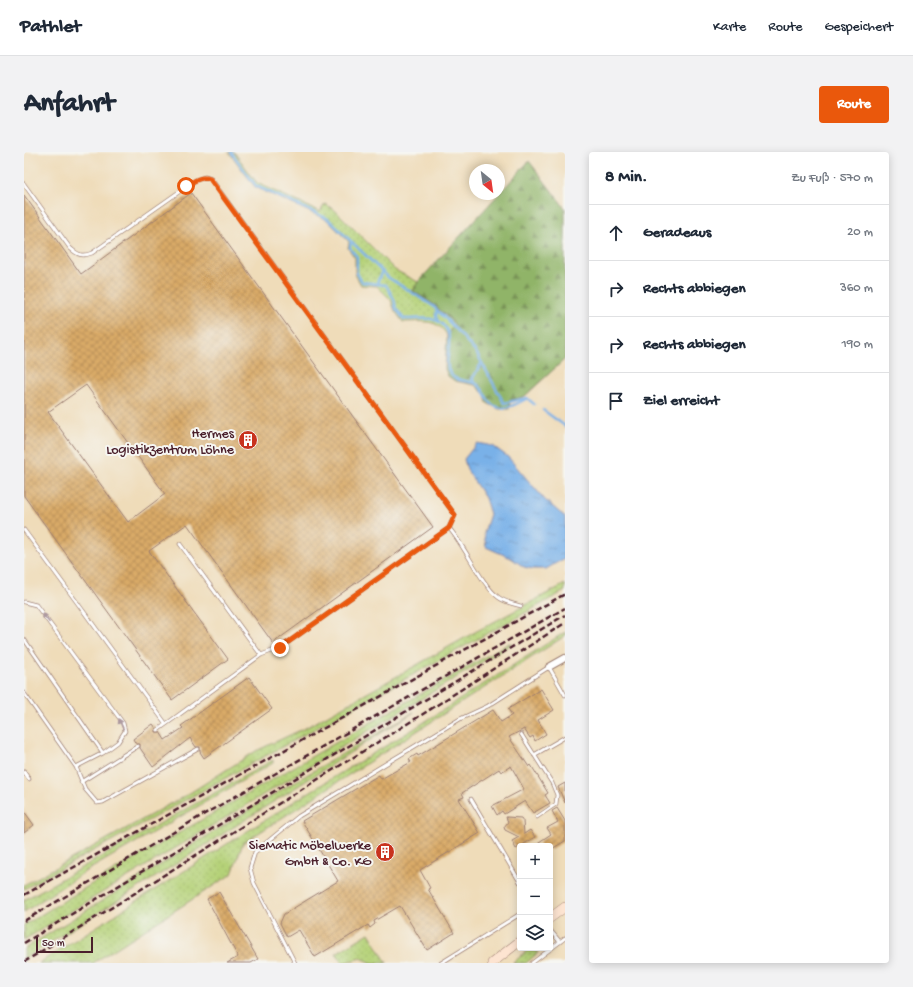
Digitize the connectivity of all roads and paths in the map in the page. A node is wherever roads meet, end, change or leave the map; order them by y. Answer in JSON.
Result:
{"nodes":[{"id":1,"x":24,"y":184,"type":"edge"},
{"id":2,"x":449,"y":528,"type":"junction"},
{"id":3,"x":24,"y":530,"type":"edge"},
{"id":4,"x":180,"y":544,"type":"dead end"},
{"id":5,"x":24,"y":602,"type":"edge"},
{"id":6,"x":521,"y":606,"type":"dead end"},
{"id":7,"x":24,"y":640,"type":"edge"},
{"id":8,"x":261,"y":655,"type":"junction"},
{"id":9,"x":565,"y":658,"type":"edge"},
{"id":10,"x":550,"y":667,"type":"junction"},
{"id":11,"x":24,"y":693,"type":"edge"},
{"id":12,"x":565,"y":695,"type":"edge"},
{"id":13,"x":166,"y":724,"type":"junction"},
{"id":14,"x":158,"y":730,"type":"dead end"},
{"id":15,"x":521,"y":734,"type":"dead end"},
{"id":16,"x":565,"y":737,"type":"edge"},
{"id":17,"x":138,"y":746,"type":"dead end"},
{"id":18,"x":198,"y":749,"type":"dead end"},
{"id":19,"x":103,"y":753,"type":"junction"},
{"id":20,"x":534,"y":755,"type":"junction"},
{"id":21,"x":76,"y":767,"type":"junction"},
{"id":22,"x":24,"y":772,"type":"edge"},
{"id":23,"x":29,"y":779,"type":"dead end"},
{"id":24,"x":81,"y":782,"type":"junction"},
{"id":25,"x":471,"y":799,"type":"dead end"},
{"id":26,"x":537,"y":817,"type":"dead end"},
{"id":27,"x":518,"y":879,"type":"edge"},
{"id":28,"x":565,"y":907,"type":"edge"},
{"id":29,"x":518,"y":915,"type":"edge"},
{"id":30,"x":553,"y":916,"type":"edge"},
{"id":31,"x":553,"y":934,"type":"edge"},
{"id":32,"x":565,"y":938,"type":"edge"},
{"id":33,"x":560,"y":942,"type":"junction"},
{"id":34,"x":517,"y":943,"type":"edge"},
{"id":35,"x":295,"y":963,"type":"edge"},
{"id":36,"x":441,"y":963,"type":"edge"},
{"id":37,"x":492,"y":963,"type":"edge"},
{"id":38,"x":532,"y":963,"type":"edge"}],
"edges":[{"from":1,"to":2,"type":"lane"},
{"from":2,"to":6,"type":"lane"},
{"from":2,"to":8,"type":"lane"},
{"from":3,"to":13,"type":"lane"},
{"from":4,"to":8,"type":"lane"},
{"from":19,"to":5,"type":"lane","one_way":true},
{"from":7,"to":19,"type":"lane"},
{"from":8,"to":13,"type":"lane"},
{"from":9,"to":10,"type":"street"},
{"from":10,"to":12,"type":"lane"},
{"from":10,"to":35,"type":"lane"},
{"from":11,"to":21,"type":"lane"},
{"from":13,"to":14,"type":"lane"},
{"from":15,"to":20,"type":"lane"},
{"from":16,"to":20,"type":"lane"},
{"from":17,"to":24,"type":"lane"},
{"from":18,"to":24,"type":"lane"},
{"from":19,"to":21,"type":"lane"},
{"from":20,"to":26,"type":"lane"},
{"from":21,"to":24,"type":"lane"},
{"from":22,"to":23,"type":"lane"},
{"from":25,"to":27,"type":"lane"},
{"from":28,"to":30,"type":"main road"},
{"from":29,"to":36,"type":"lane"},
{"from":31,"to":33,"type":"lane"},
{"from":32,"to":33,"type":"lane"},
{"from":33,"to":38,"type":"lane"},
{"from":34,"to":37,"type":"main road"}]}
